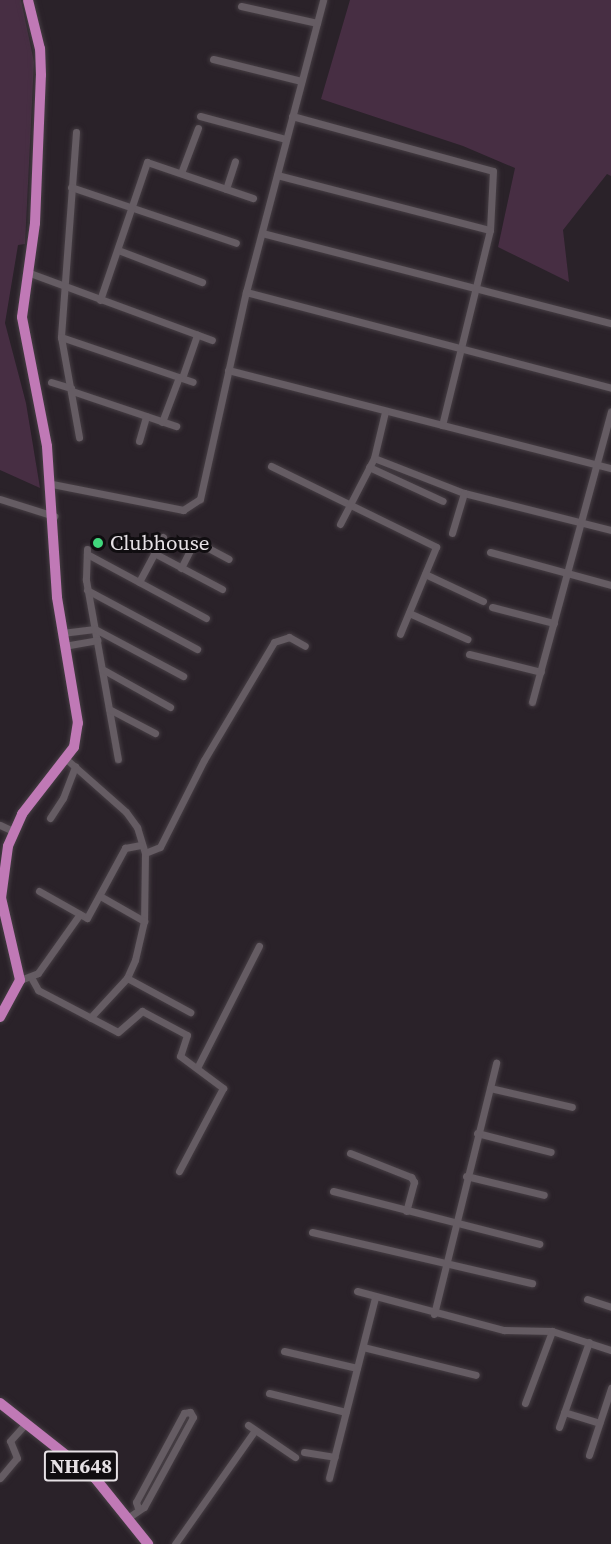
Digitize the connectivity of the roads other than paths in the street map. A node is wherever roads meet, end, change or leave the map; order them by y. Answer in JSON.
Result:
{"nodes":[{"id":1,"x":28,"y":0,"type":"edge"},
{"id":2,"x":323,"y":0,"type":"edge"},
{"id":3,"x":241,"y":6,"type":"dead end"},
{"id":4,"x":317,"y":23,"type":"junction"},
{"id":5,"x":213,"y":59,"type":"dead end"},
{"id":6,"x":302,"y":81,"type":"junction"},
{"id":7,"x":200,"y":116,"type":"dead end"},
{"id":8,"x":292,"y":116,"type":"junction"},
{"id":9,"x":198,"y":128,"type":"dead end"},
{"id":10,"x":76,"y":132,"type":"dead end"},
{"id":11,"x":286,"y":139,"type":"junction"},
{"id":12,"x":235,"y":161,"type":"dead end"},
{"id":13,"x":181,"y":173,"type":"junction"},
{"id":14,"x":277,"y":175,"type":"junction"},
{"id":15,"x":72,"y":187,"type":"junction"},
{"id":16,"x":226,"y":189,"type":"junction"},
{"id":17,"x":253,"y":198,"type":"dead end"},
{"id":18,"x":133,"y":207,"type":"junction"},
{"id":19,"x":490,"y":230,"type":"junction"},
{"id":20,"x":262,"y":233,"type":"junction"},
{"id":21,"x":236,"y":243,"type":"dead end"},
{"id":22,"x":118,"y":250,"type":"junction"},
{"id":23,"x":27,"y":272,"type":"junction"},
{"id":24,"x":202,"y":282,"type":"dead end"},
{"id":25,"x":64,"y":285,"type":"junction"},
{"id":26,"x":476,"y":288,"type":"junction"},
{"id":27,"x":246,"y":292,"type":"junction"},
{"id":28,"x":100,"y":300,"type":"junction"},
{"id":29,"x":611,"y":323,"type":"edge"},
{"id":30,"x":198,"y":334,"type":"junction"},
{"id":31,"x":60,"y":337,"type":"junction"},
{"id":32,"x":212,"y":340,"type":"dead end"},
{"id":33,"x":461,"y":350,"type":"junction"},
{"id":34,"x":228,"y":370,"type":"junction"},
{"id":35,"x":180,"y":378,"type":"junction"},
{"id":36,"x":51,"y":382,"type":"dead end"},
{"id":37,"x":193,"y":382,"type":"dead end"},
{"id":38,"x":611,"y":388,"type":"edge"},
{"id":39,"x":72,"y":390,"type":"junction"},
{"id":40,"x":385,"y":412,"type":"junction"},
{"id":41,"x":611,"y":412,"type":"edge"},
{"id":42,"x":146,"y":416,"type":"junction"},
{"id":43,"x":162,"y":422,"type":"junction"},
{"id":44,"x":442,"y":425,"type":"junction"},
{"id":45,"x":176,"y":426,"type":"dead end"},
{"id":46,"x":79,"y":437,"type":"dead end"},
{"id":47,"x":139,"y":441,"type":"dead end"},
{"id":48,"x":374,"y":458,"type":"junction"},
{"id":49,"x":597,"y":464,"type":"junction"},
{"id":50,"x":271,"y":466,"type":"dead end"},
{"id":51,"x":369,"y":467,"type":"junction"},
{"id":52,"x":611,"y":468,"type":"edge"},
{"id":53,"x":52,"y":484,"type":"junction"},
{"id":54,"x":464,"y":493,"type":"junction"},
{"id":55,"x":0,"y":499,"type":"edge"},
{"id":56,"x":443,"y":501,"type":"dead end"},
{"id":57,"x":350,"y":504,"type":"junction"},
{"id":58,"x":54,"y":516,"type":"junction"},
{"id":59,"x":581,"y":522,"type":"junction"},
{"id":60,"x":340,"y":524,"type":"dead end"},
{"id":61,"x":611,"y":530,"type":"edge"},
{"id":62,"x":452,"y":533,"type":"dead end"},
{"id":63,"x":163,"y":537,"type":"dead end"},
{"id":64,"x":490,"y":552,"type":"dead end"},
{"id":65,"x":154,"y":553,"type":"junction"},
{"id":66,"x":228,"y":559,"type":"dead end"},
{"id":67,"x":181,"y":568,"type":"junction"},
{"id":68,"x":425,"y":574,"type":"junction"},
{"id":69,"x":567,"y":574,"type":"junction"},
{"id":70,"x":139,"y":582,"type":"junction"},
{"id":71,"x":611,"y":585,"type":"edge"},
{"id":72,"x":222,"y":589,"type":"dead end"},
{"id":73,"x":87,"y":590,"type":"junction"},
{"id":74,"x":483,"y":601,"type":"dead end"},
{"id":75,"x":492,"y":606,"type":"dead end"},
{"id":76,"x":409,"y":613,"type":"junction"},
{"id":77,"x":206,"y":618,"type":"dead end"},
{"id":78,"x":554,"y":623,"type":"junction"},
{"id":79,"x":95,"y":629,"type":"junction"},
{"id":80,"x":62,"y":633,"type":"junction"},
{"id":81,"x":400,"y":634,"type":"dead end"},
{"id":82,"x":467,"y":639,"type":"dead end"},
{"id":83,"x":96,"y":640,"type":"junction"},
{"id":84,"x":64,"y":646,"type":"junction"},
{"id":85,"x":305,"y":646,"type":"dead end"},
{"id":86,"x":197,"y":649,"type":"dead end"},
{"id":87,"x":469,"y":654,"type":"dead end"},
{"id":88,"x":102,"y":669,"type":"junction"},
{"id":89,"x":541,"y":672,"type":"junction"},
{"id":90,"x":183,"y":676,"type":"dead end"},
{"id":91,"x":532,"y":702,"type":"dead end"},
{"id":92,"x":170,"y":707,"type":"dead end"},
{"id":93,"x":109,"y":709,"type":"junction"},
{"id":94,"x":155,"y":733,"type":"dead end"},
{"id":95,"x":66,"y":758,"type":"junction"},
{"id":96,"x":118,"y":759,"type":"dead end"},
{"id":97,"x":75,"y":766,"type":"junction"},
{"id":98,"x":50,"y":818,"type":"dead end"},
{"id":99,"x":0,"y":825,"type":"edge"},
{"id":100,"x":13,"y":831,"type":"junction"},
{"id":101,"x":141,"y":845,"type":"junction"},
{"id":102,"x":145,"y":853,"type":"junction"},
{"id":103,"x":39,"y":891,"type":"dead end"},
{"id":104,"x":100,"y":896,"type":"junction"},
{"id":105,"x":81,"y":914,"type":"junction"},
{"id":106,"x":144,"y":921,"type":"junction"},
{"id":107,"x":259,"y":946,"type":"dead end"},
{"id":108,"x":127,"y":978,"type":"junction"},
{"id":109,"x":32,"y":979,"type":"junction"},
{"id":110,"x":20,"y":980,"type":"junction"},
{"id":111,"x":190,"y":1012,"type":"dead end"},
{"id":112,"x":0,"y":1017,"type":"edge"},
{"id":113,"x":90,"y":1018,"type":"junction"},
{"id":114,"x":496,"y":1063,"type":"dead end"},
{"id":115,"x":197,"y":1068,"type":"junction"},
{"id":116,"x":490,"y":1088,"type":"junction"},
{"id":117,"x":572,"y":1107,"type":"dead end"},
{"id":118,"x":477,"y":1133,"type":"junction"},
{"id":119,"x":551,"y":1152,"type":"dead end"},
{"id":120,"x":350,"y":1153,"type":"dead end"},
{"id":121,"x":179,"y":1171,"type":"dead end"},
{"id":122,"x":466,"y":1176,"type":"junction"},
{"id":123,"x":333,"y":1191,"type":"dead end"},
{"id":124,"x":544,"y":1195,"type":"dead end"},
{"id":125,"x":406,"y":1211,"type":"junction"},
{"id":126,"x":455,"y":1224,"type":"junction"},
{"id":127,"x":312,"y":1232,"type":"dead end"},
{"id":128,"x":539,"y":1244,"type":"dead end"},
{"id":129,"x":445,"y":1264,"type":"junction"},
{"id":130,"x":532,"y":1283,"type":"dead end"},
{"id":131,"x":357,"y":1291,"type":"dead end"},
{"id":132,"x":375,"y":1298,"type":"junction"},
{"id":133,"x":587,"y":1299,"type":"dead end"},
{"id":134,"x":611,"y":1307,"type":"edge"},
{"id":135,"x":434,"y":1314,"type":"junction"},
{"id":136,"x":552,"y":1331,"type":"junction"},
{"id":137,"x":590,"y":1342,"type":"junction"},
{"id":138,"x":363,"y":1347,"type":"junction"},
{"id":139,"x":284,"y":1350,"type":"dead end"},
{"id":140,"x":611,"y":1350,"type":"edge"},
{"id":141,"x":357,"y":1368,"type":"junction"},
{"id":142,"x":476,"y":1375,"type":"dead end"},
{"id":143,"x":611,"y":1388,"type":"edge"},
{"id":144,"x":269,"y":1393,"type":"dead end"},
{"id":145,"x":0,"y":1403,"type":"edge"},
{"id":146,"x":525,"y":1403,"type":"dead end"},
{"id":147,"x":346,"y":1412,"type":"junction"},
{"id":148,"x":564,"y":1412,"type":"junction"},
{"id":149,"x":26,"y":1423,"type":"junction"},
{"id":150,"x":599,"y":1423,"type":"junction"},
{"id":151,"x":248,"y":1425,"type":"dead end"},
{"id":152,"x":559,"y":1427,"type":"dead end"},
{"id":153,"x":255,"y":1430,"type":"junction"},
{"id":154,"x":304,"y":1452,"type":"dead end"},
{"id":155,"x":589,"y":1455,"type":"dead end"},
{"id":156,"x":295,"y":1457,"type":"dead end"},
{"id":157,"x":335,"y":1457,"type":"junction"},
{"id":158,"x":0,"y":1478,"type":"edge"},
{"id":159,"x":329,"y":1478,"type":"dead end"},
{"id":160,"x":138,"y":1508,"type":"junction"},
{"id":161,"x":129,"y":1517,"type":"junction"},
{"id":162,"x":148,"y":1544,"type":"edge"},
{"id":163,"x":175,"y":1544,"type":"edge"}],
"edges":[{"from":1,"to":23,"type":"highway"},
{"from":2,"to":4,"type":"street"},
{"from":3,"to":4,"type":"street"},
{"from":4,"to":6,"type":"street"},
{"from":5,"to":6,"type":"street"},
{"from":6,"to":8,"type":"street"},
{"from":7,"to":11,"type":"street"},
{"from":8,"to":11,"type":"street"},
{"from":8,"to":19,"type":"street"},
{"from":9,"to":13,"type":"street"},
{"from":10,"to":15,"type":"street"},
{"from":11,"to":14,"type":"street"},
{"from":12,"to":16,"type":"street"},
{"from":13,"to":16,"type":"street"},
{"from":13,"to":18,"type":"street"},
{"from":14,"to":19,"type":"street"},
{"from":14,"to":20,"type":"street"},
{"from":15,"to":18,"type":"street"},
{"from":15,"to":25,"type":"street"},
{"from":16,"to":17,"type":"street"},
{"from":18,"to":21,"type":"street"},
{"from":18,"to":22,"type":"street"},
{"from":19,"to":26,"type":"street"},
{"from":20,"to":26,"type":"street"},
{"from":20,"to":27,"type":"street"},
{"from":22,"to":24,"type":"street"},
{"from":22,"to":28,"type":"street"},
{"from":23,"to":25,"type":"street"},
{"from":23,"to":53,"type":"highway"},
{"from":25,"to":28,"type":"street"},
{"from":25,"to":31,"type":"street"},
{"from":26,"to":29,"type":"street"},
{"from":26,"to":33,"type":"street"},
{"from":27,"to":33,"type":"street"},
{"from":27,"to":34,"type":"street"},
{"from":28,"to":30,"type":"street"},
{"from":30,"to":32,"type":"street"},
{"from":30,"to":35,"type":"street"},
{"from":31,"to":35,"type":"street"},
{"from":31,"to":39,"type":"street"},
{"from":33,"to":38,"type":"street"},
{"from":33,"to":44,"type":"street"},
{"from":34,"to":40,"type":"street"},
{"from":34,"to":53,"type":"street"},
{"from":35,"to":37,"type":"street"},
{"from":35,"to":43,"type":"street"},
{"from":36,"to":39,"type":"street"},
{"from":39,"to":42,"type":"street"},
{"from":39,"to":46,"type":"street"},
{"from":40,"to":44,"type":"street"},
{"from":40,"to":48,"type":"street"},
{"from":41,"to":49,"type":"street"},
{"from":42,"to":43,"type":"street"},
{"from":42,"to":47,"type":"street"},
{"from":43,"to":45,"type":"street"},
{"from":44,"to":49,"type":"street"},
{"from":48,"to":51,"type":"street"},
{"from":48,"to":54,"type":"street"},
{"from":49,"to":52,"type":"street"},
{"from":49,"to":59,"type":"street"},
{"from":50,"to":57,"type":"street"},
{"from":51,"to":56,"type":"street"},
{"from":51,"to":57,"type":"street"},
{"from":53,"to":58,"type":"highway"},
{"from":54,"to":59,"type":"street"},
{"from":54,"to":62,"type":"street"},
{"from":55,"to":58,"type":"street"},
{"from":57,"to":60,"type":"street"},
{"from":57,"to":68,"type":"street"},
{"from":58,"to":80,"type":"highway"},
{"from":59,"to":61,"type":"street"},
{"from":59,"to":69,"type":"street"},
{"from":63,"to":65,"type":"street"},
{"from":64,"to":69,"type":"street"},
{"from":65,"to":67,"type":"street"},
{"from":65,"to":70,"type":"street"},
{"from":66,"to":67,"type":"street"},
{"from":67,"to":72,"type":"street"},
{"from":68,"to":74,"type":"street"},
{"from":68,"to":76,"type":"street"},
{"from":69,"to":71,"type":"street"},
{"from":69,"to":78,"type":"street"},
{"from":70,"to":73,"type":"street"},
{"from":70,"to":77,"type":"street"},
{"from":73,"to":79,"type":"street"},
{"from":73,"to":86,"type":"street"},
{"from":75,"to":78,"type":"street"},
{"from":76,"to":81,"type":"street"},
{"from":76,"to":82,"type":"street"},
{"from":78,"to":89,"type":"street"},
{"from":79,"to":80,"type":"street"},
{"from":79,"to":83,"type":"street"},
{"from":79,"to":90,"type":"street"},
{"from":80,"to":84,"type":"highway"},
{"from":83,"to":84,"type":"street"},
{"from":83,"to":88,"type":"street"},
{"from":84,"to":95,"type":"highway"},
{"from":85,"to":102,"type":"street"},
{"from":87,"to":89,"type":"street"},
{"from":88,"to":92,"type":"street"},
{"from":88,"to":93,"type":"street"},
{"from":89,"to":91,"type":"street"},
{"from":93,"to":94,"type":"street"},
{"from":93,"to":96,"type":"street"},
{"from":95,"to":97,"type":"street"},
{"from":95,"to":100,"type":"highway"},
{"from":97,"to":98,"type":"street"},
{"from":97,"to":101,"type":"street"},
{"from":99,"to":100,"type":"street"},
{"from":100,"to":110,"type":"highway"},
{"from":101,"to":102,"type":"street"},
{"from":101,"to":104,"type":"street"},
{"from":102,"to":106,"type":"street"},
{"from":103,"to":105,"type":"street"},
{"from":104,"to":105,"type":"street"},
{"from":104,"to":106,"type":"street"},
{"from":105,"to":109,"type":"street"},
{"from":106,"to":108,"type":"street"},
{"from":107,"to":115,"type":"street"},
{"from":108,"to":111,"type":"street"},
{"from":108,"to":113,"type":"street"},
{"from":109,"to":110,"type":"street"},
{"from":109,"to":113,"type":"street"},
{"from":110,"to":112,"type":"highway"},
{"from":113,"to":115,"type":"street"},
{"from":114,"to":116,"type":"street"},
{"from":115,"to":121,"type":"street"},
{"from":116,"to":117,"type":"street"},
{"from":116,"to":118,"type":"street"},
{"from":118,"to":119,"type":"street"},
{"from":118,"to":122,"type":"street"},
{"from":120,"to":125,"type":"street"},
{"from":122,"to":124,"type":"street"},
{"from":122,"to":126,"type":"street"},
{"from":123,"to":125,"type":"street"},
{"from":125,"to":126,"type":"street"},
{"from":126,"to":128,"type":"street"},
{"from":126,"to":129,"type":"street"},
{"from":127,"to":129,"type":"street"},
{"from":129,"to":130,"type":"street"},
{"from":129,"to":135,"type":"street"},
{"from":131,"to":132,"type":"street"},
{"from":132,"to":135,"type":"street"},
{"from":132,"to":138,"type":"street"},
{"from":133,"to":134,"type":"street"},
{"from":135,"to":136,"type":"street"},
{"from":136,"to":137,"type":"street"},
{"from":136,"to":146,"type":"street"},
{"from":137,"to":140,"type":"street"},
{"from":137,"to":148,"type":"street"},
{"from":138,"to":141,"type":"street"},
{"from":138,"to":142,"type":"street"},
{"from":139,"to":141,"type":"street"},
{"from":141,"to":147,"type":"street"},
{"from":143,"to":150,"type":"street"},
{"from":144,"to":147,"type":"street"},
{"from":145,"to":149,"type":"highway","number":"NH648"},
{"from":147,"to":157,"type":"street"},
{"from":148,"to":150,"type":"street"},
{"from":148,"to":152,"type":"street"},
{"from":149,"to":158,"type":"street"},
{"from":149,"to":161,"type":"highway","number":"NH648"},
{"from":150,"to":155,"type":"street"},
{"from":151,"to":153,"type":"street"},
{"from":153,"to":156,"type":"street"},
{"from":153,"to":163,"type":"street"},
{"from":154,"to":157,"type":"street"},
{"from":157,"to":159,"type":"street"},
{"from":160,"to":160,"type":"street"},
{"from":160,"to":161,"type":"street"},
{"from":161,"to":162,"type":"highway","number":"NH648"}]}
